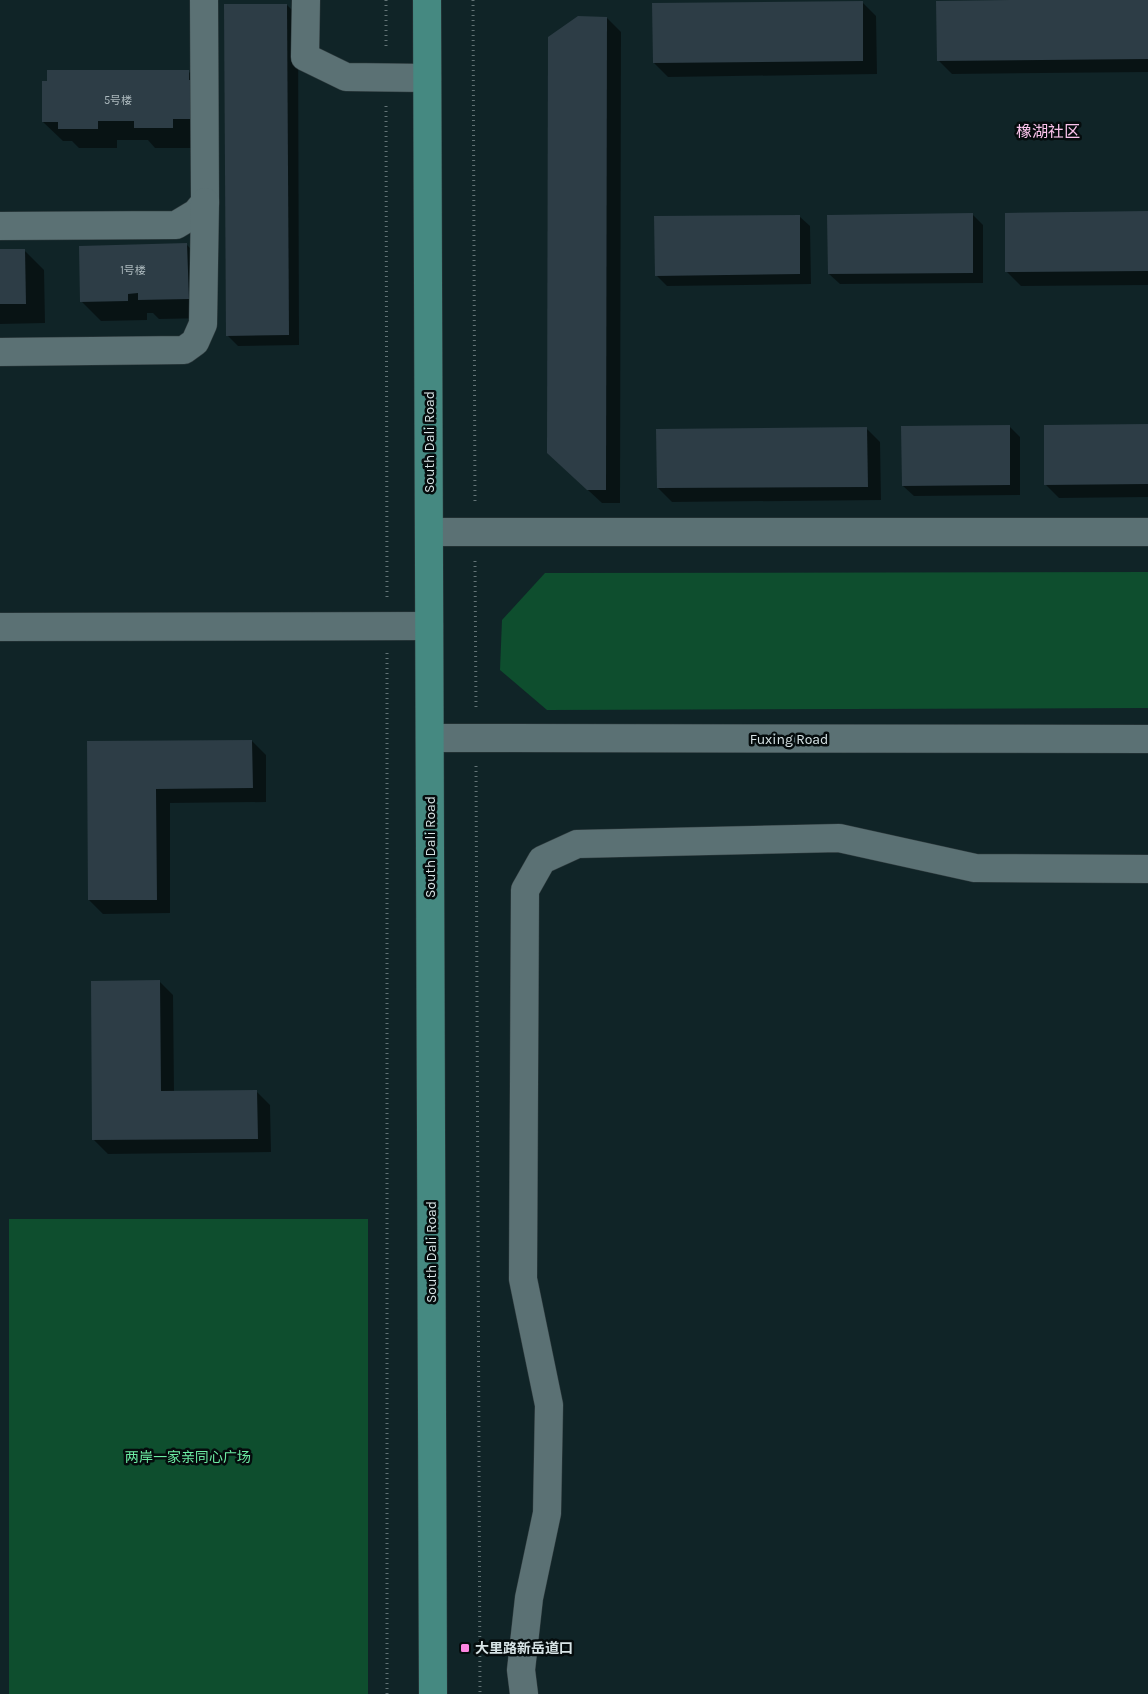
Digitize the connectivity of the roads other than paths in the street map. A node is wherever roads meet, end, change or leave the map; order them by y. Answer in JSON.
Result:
{"nodes":[{"id":1,"x":204,"y":0,"type":"edge"},
{"id":2,"x":306,"y":0,"type":"edge"},
{"id":3,"x":427,"y":0,"type":"edge"},
{"id":4,"x":427,"y":78,"type":"junction"},
{"id":5,"x":205,"y":202,"type":"junction"},
{"id":6,"x":0,"y":226,"type":"edge"},
{"id":7,"x":0,"y":352,"type":"edge"},
{"id":8,"x":430,"y":532,"type":"junction"},
{"id":9,"x":1148,"y":532,"type":"edge"},
{"id":10,"x":429,"y":626,"type":"junction"},
{"id":11,"x":0,"y":627,"type":"edge"},
{"id":12,"x":430,"y":738,"type":"junction"},
{"id":13,"x":1148,"y":739,"type":"edge"},
{"id":14,"x":1148,"y":869,"type":"edge"},
{"id":15,"x":433,"y":1694,"type":"edge"},
{"id":16,"x":524,"y":1694,"type":"edge"}],
"edges":[{"from":1,"to":5,"type":"street"},
{"from":2,"to":4,"type":"street"},
{"from":3,"to":4,"type":"main road","name":"South Dali Road"},
{"from":4,"to":8,"type":"main road","name":"South Dali Road"},
{"from":5,"to":6,"type":"street"},
{"from":5,"to":7,"type":"street"},
{"from":8,"to":9,"type":"street"},
{"from":8,"to":10,"type":"main road","name":"South Dali Road"},
{"from":10,"to":11,"type":"street"},
{"from":10,"to":12,"type":"main road","name":"South Dali Road"},
{"from":12,"to":13,"type":"street","name":"Fuxing Road"},
{"from":12,"to":15,"type":"main road","name":"South Dali Road"},
{"from":14,"to":16,"type":"street"}]}
